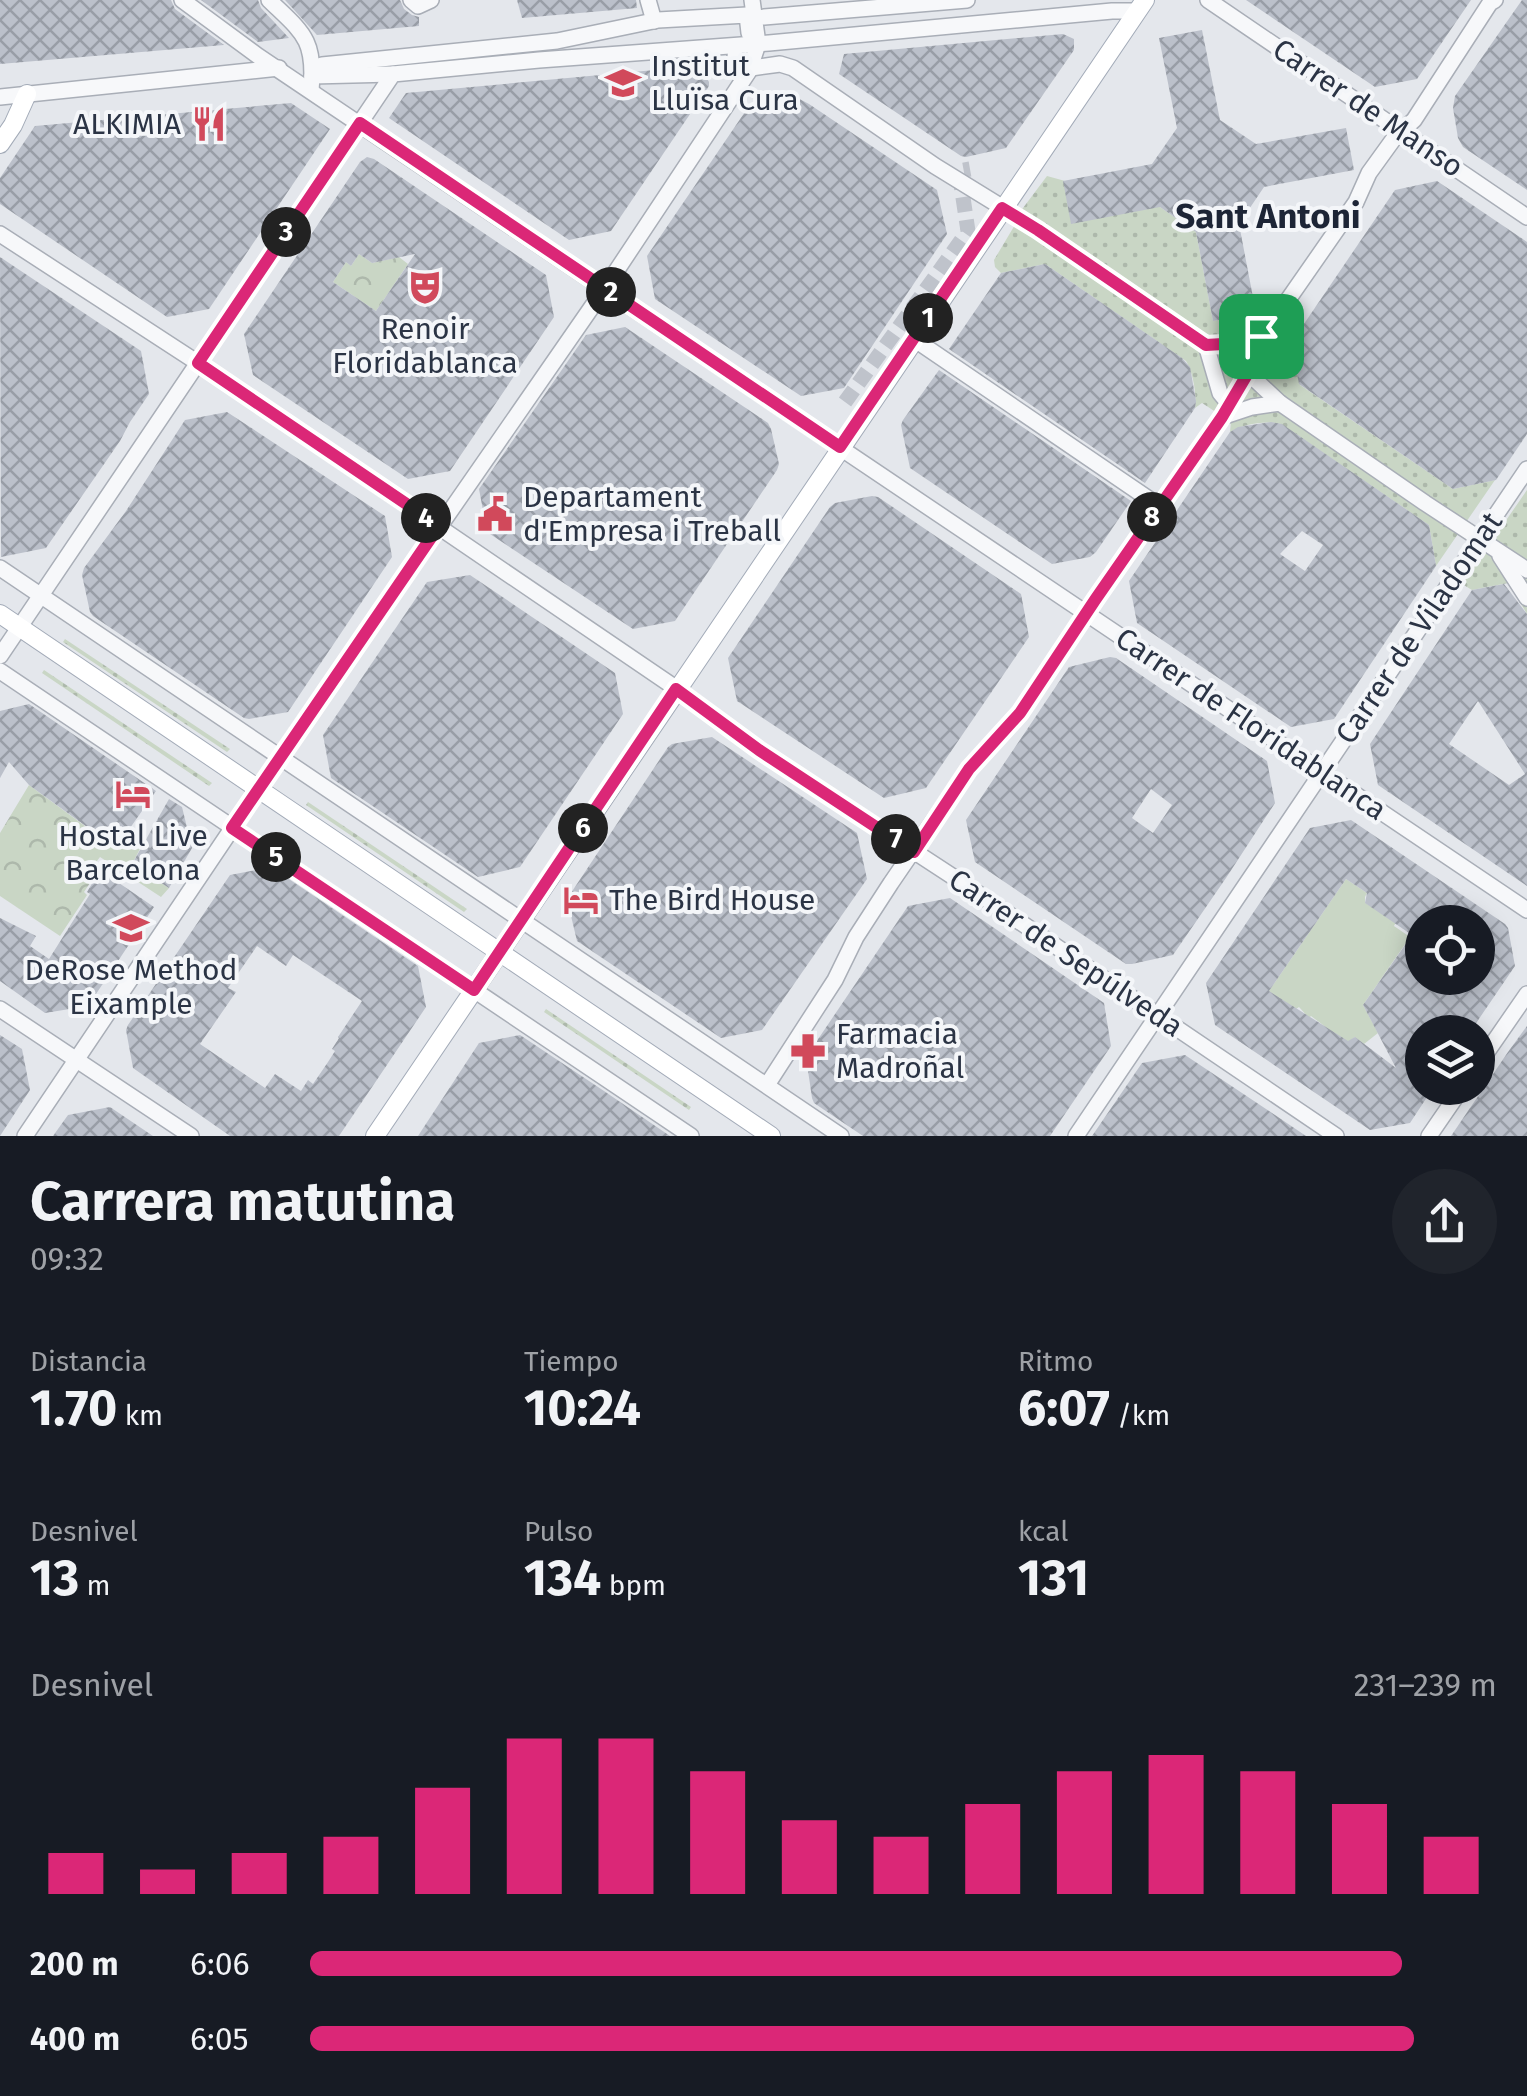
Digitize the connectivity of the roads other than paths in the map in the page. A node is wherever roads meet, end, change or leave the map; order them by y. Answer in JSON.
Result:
{"nodes":[{"id":1,"x":182,"y":0,"type":"edge"},
{"id":2,"x":268,"y":0,"type":"edge"},
{"id":3,"x":648,"y":0,"type":"edge"},
{"id":4,"x":967,"y":0,"type":"edge"},
{"id":5,"x":1208,"y":0,"type":"edge"},
{"id":6,"x":1495,"y":0,"type":"edge"},
{"id":7,"x":1141,"y":5,"type":"edge"},
{"id":8,"x":754,"y":11,"type":"edge"},
{"id":9,"x":654,"y":21,"type":"junction"},
{"id":10,"x":746,"y":54,"type":"junction"},
{"id":11,"x":279,"y":68,"type":"junction"},
{"id":12,"x":393,"y":74,"type":"junction"},
{"id":13,"x":315,"y":77,"type":"junction"},
{"id":14,"x":27,"y":94,"type":"junction"},
{"id":15,"x":0,"y":97,"type":"edge"},
{"id":16,"x":360,"y":123,"type":"junction"},
{"id":17,"x":1402,"y":131,"type":"junction"},
{"id":18,"x":0,"y":144,"type":"edge"},
{"id":19,"x":1002,"y":208,"type":"junction"},
{"id":20,"x":1527,"y":218,"type":"edge"},
{"id":21,"x":0,"y":234,"type":"edge"},
{"id":22,"x":605,"y":288,"type":"junction"},
{"id":23,"x":1261,"y":336,"type":"junction"},
{"id":24,"x":914,"y":340,"type":"junction"},
{"id":25,"x":1215,"y":344,"type":"junction"},
{"id":26,"x":198,"y":363,"type":"junction"},
{"id":27,"x":1246,"y":368,"type":"junction"},
{"id":28,"x":1280,"y":402,"type":"junction"},
{"id":29,"x":1226,"y":411,"type":"junction"},
{"id":30,"x":840,"y":447,"type":"junction"},
{"id":31,"x":1527,"y":468,"type":"edge"},
{"id":32,"x":1160,"y":506,"type":"junction"},
{"id":33,"x":439,"y":526,"type":"junction"},
{"id":34,"x":1480,"y":538,"type":"junction"},
{"id":35,"x":1495,"y":548,"type":"junction"},
{"id":36,"x":0,"y":568,"type":"edge"},
{"id":37,"x":1527,"y":570,"type":"edge"},
{"id":38,"x":40,"y":595,"type":"junction"},
{"id":39,"x":1527,"y":598,"type":"edge"},
{"id":40,"x":1086,"y":613,"type":"junction"},
{"id":41,"x":0,"y":614,"type":"edge"},
{"id":42,"x":20,"y":627,"type":"junction"},
{"id":43,"x":0,"y":656,"type":"edge"},
{"id":44,"x":0,"y":670,"type":"edge"},
{"id":45,"x":676,"y":689,"type":"junction"},
{"id":46,"x":281,"y":757,"type":"junction"},
{"id":47,"x":1322,"y":772,"type":"junction"},
{"id":48,"x":259,"y":789,"type":"junction"},
{"id":49,"x":232,"y":828,"type":"junction"},
{"id":50,"x":914,"y":852,"type":"junction"},
{"id":51,"x":1527,"y":910,"type":"edge"},
{"id":52,"x":522,"y":919,"type":"junction"},
{"id":53,"x":499,"y":952,"type":"junction"},
{"id":54,"x":474,"y":990,"type":"junction"},
{"id":55,"x":1527,"y":994,"type":"edge"},
{"id":56,"x":0,"y":1008,"type":"edge"},
{"id":57,"x":1157,"y":1015,"type":"junction"},
{"id":58,"x":1495,"y":1040,"type":"edge"},
{"id":59,"x":77,"y":1059,"type":"junction"},
{"id":60,"x":767,"y":1085,"type":"junction"},
{"id":61,"x":1450,"y":1105,"type":"edge"},
{"id":62,"x":25,"y":1136,"type":"edge"},
{"id":63,"x":190,"y":1136,"type":"edge"},
{"id":64,"x":375,"y":1136,"type":"edge"},
{"id":65,"x":691,"y":1136,"type":"edge"},
{"id":66,"x":772,"y":1136,"type":"edge"},
{"id":67,"x":841,"y":1136,"type":"edge"},
{"id":68,"x":1076,"y":1136,"type":"edge"},
{"id":69,"x":1336,"y":1136,"type":"edge"},
{"id":70,"x":1429,"y":1136,"type":"edge"}],
"edges":[{"from":1,"to":11,"type":"street","name":"Carrer de Floridablanca"},
{"from":2,"to":13,"type":"street"},
{"from":3,"to":9,"type":"street"},
{"from":4,"to":8,"type":"street"},
{"from":5,"to":17,"type":"street","name":"Carrer de Manso"},
{"from":6,"to":17,"type":"street"},
{"from":7,"to":10,"type":"street"},
{"from":7,"to":19,"type":"main road"},
{"from":8,"to":9,"type":"street"},
{"from":8,"to":10,"type":"street"},
{"from":9,"to":13,"type":"street"},
{"from":10,"to":12,"type":"street"},
{"from":10,"to":19,"type":"street"},
{"from":10,"to":22,"type":"street"},
{"from":11,"to":13,"type":"street","name":"Carrer de Floridablanca"},
{"from":11,"to":14,"type":"street"},
{"from":12,"to":13,"type":"street"},
{"from":12,"to":16,"type":"street"},
{"from":13,"to":16,"type":"street","name":"Carrer de Floridablanca"},
{"from":14,"to":15,"type":"street"},
{"from":14,"to":18,"type":"main road"},
{"from":16,"to":22,"type":"street","name":"Carrer de Floridablanca"},
{"from":16,"to":26,"type":"street"},
{"from":17,"to":20,"type":"street","name":"Carrer de Manso"},
{"from":17,"to":23,"type":"street"},
{"from":19,"to":24,"type":"main road"},
{"from":19,"to":25,"type":"street"},
{"from":21,"to":26,"type":"street","name":"Carrer de Sepúlveda"},
{"from":22,"to":30,"type":"street","name":"Carrer de Floridablanca"},
{"from":22,"to":33,"type":"street"},
{"from":23,"to":25,"type":"street"},
{"from":23,"to":27,"type":"street"},
{"from":24,"to":30,"type":"main road"},
{"from":24,"to":32,"type":"street"},
{"from":25,"to":27,"type":"street"},
{"from":25,"to":29,"type":"street"},
{"from":26,"to":33,"type":"street","name":"Carrer de Sepúlveda"},
{"from":26,"to":38,"type":"street"},
{"from":27,"to":28,"type":"street"},
{"from":27,"to":29,"type":"street"},
{"from":28,"to":29,"type":"street"},
{"from":28,"to":34,"type":"street"},
{"from":29,"to":32,"type":"street"},
{"from":30,"to":40,"type":"street","name":"Carrer de Floridablanca"},
{"from":30,"to":45,"type":"main road"},
{"from":31,"to":34,"type":"street","name":"Carrer de Viladomat"},
{"from":32,"to":40,"type":"street"},
{"from":33,"to":45,"type":"street","name":"Carrer de Sepúlveda"},
{"from":33,"to":46,"type":"street"},
{"from":34,"to":35,"type":"street"},
{"from":34,"to":47,"type":"street","name":"Carrer de Viladomat"},
{"from":35,"to":37,"type":"street"},
{"from":35,"to":39,"type":"street"},
{"from":36,"to":38,"type":"street"},
{"from":38,"to":42,"type":"street"},
{"from":38,"to":46,"type":"street"},
{"from":40,"to":47,"type":"street","name":"Carrer de Floridablanca"},
{"from":40,"to":50,"type":"street"},
{"from":41,"to":42,"type":"main road"},
{"from":42,"to":43,"type":"street"},
{"from":42,"to":48,"type":"main road"},
{"from":44,"to":49,"type":"street"},
{"from":45,"to":50,"type":"street","name":"Carrer de Sepúlveda"},
{"from":45,"to":52,"type":"main road"},
{"from":46,"to":48,"type":"street"},
{"from":46,"to":52,"type":"street"},
{"from":47,"to":51,"type":"street","name":"Carrer de Floridablanca"},
{"from":47,"to":57,"type":"street","name":"Carrer de Viladomat"},
{"from":48,"to":49,"type":"street"},
{"from":48,"to":53,"type":"main road"},
{"from":49,"to":54,"type":"street"},
{"from":49,"to":59,"type":"street"},
{"from":50,"to":57,"type":"street","name":"Carrer de Sepúlveda"},
{"from":50,"to":60,"type":"street"},
{"from":52,"to":53,"type":"main road"},
{"from":52,"to":60,"type":"street"},
{"from":53,"to":54,"type":"main road"},
{"from":53,"to":66,"type":"main road"},
{"from":54,"to":64,"type":"main road"},
{"from":54,"to":65,"type":"street"},
{"from":55,"to":58,"type":"street"},
{"from":56,"to":59,"type":"street"},
{"from":57,"to":68,"type":"street","name":"Carrer de Viladomat"},
{"from":57,"to":69,"type":"street","name":"Carrer de Sepúlveda"},
{"from":59,"to":62,"type":"street"},
{"from":59,"to":63,"type":"street"},
{"from":60,"to":67,"type":"street"},
{"from":61,"to":70,"type":"street"}]}
